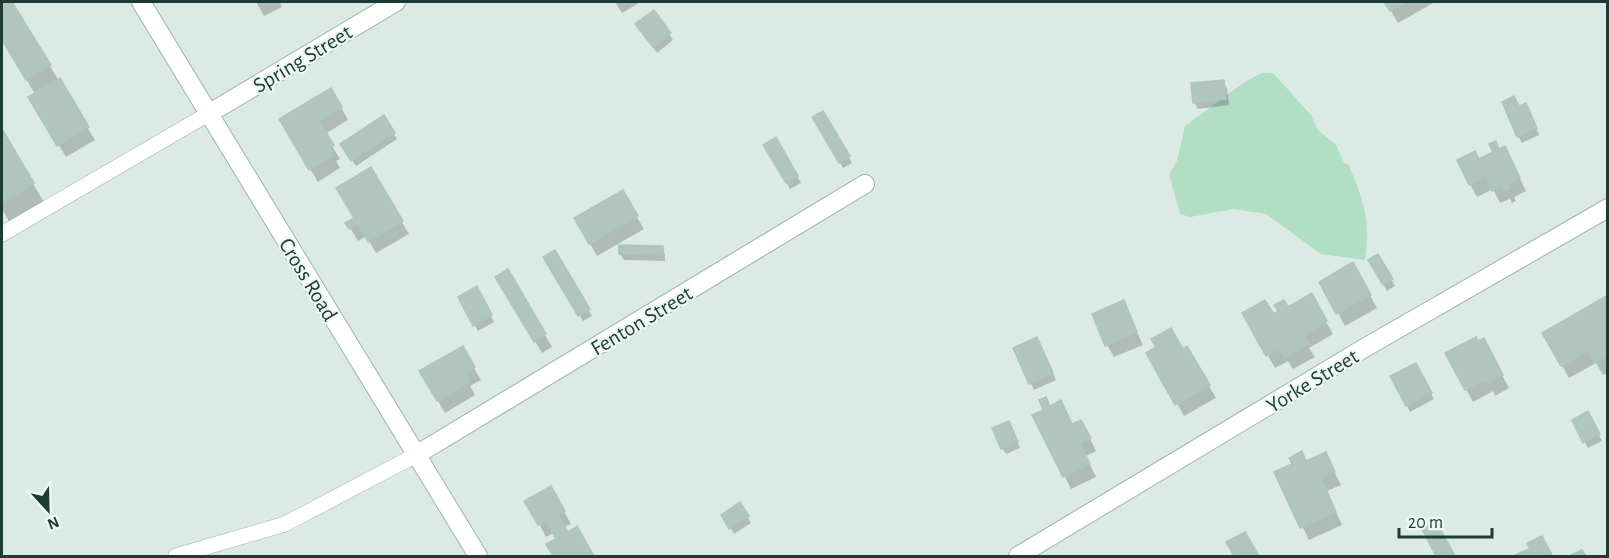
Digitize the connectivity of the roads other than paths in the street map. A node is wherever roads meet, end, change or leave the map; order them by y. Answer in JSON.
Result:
{"nodes":[{"id":1,"x":141,"y":2,"type":"edge"},
{"id":2,"x":396,"y":2,"type":"edge"},
{"id":3,"x":208,"y":114,"type":"junction"},
{"id":4,"x":865,"y":184,"type":"dead end"},
{"id":5,"x":1608,"y":208,"type":"edge"},
{"id":6,"x":2,"y":234,"type":"edge"},
{"id":7,"x":416,"y":455,"type":"junction"},
{"id":8,"x":176,"y":556,"type":"edge"},
{"id":9,"x":478,"y":556,"type":"edge"},
{"id":10,"x":1018,"y":556,"type":"edge"}],
"edges":[{"from":1,"to":3,"type":"street","name":"Cross Road"},
{"from":2,"to":3,"type":"street","name":"Spring Street"},
{"from":3,"to":6,"type":"lane"},
{"from":3,"to":7,"type":"street","name":"Cross Road"},
{"from":4,"to":7,"type":"street","name":"Fenton Street"},
{"from":5,"to":10,"type":"street","name":"Yorke Street"},
{"from":7,"to":8,"type":"lane"},
{"from":7,"to":9,"type":"street","name":"Cross Road"}]}
